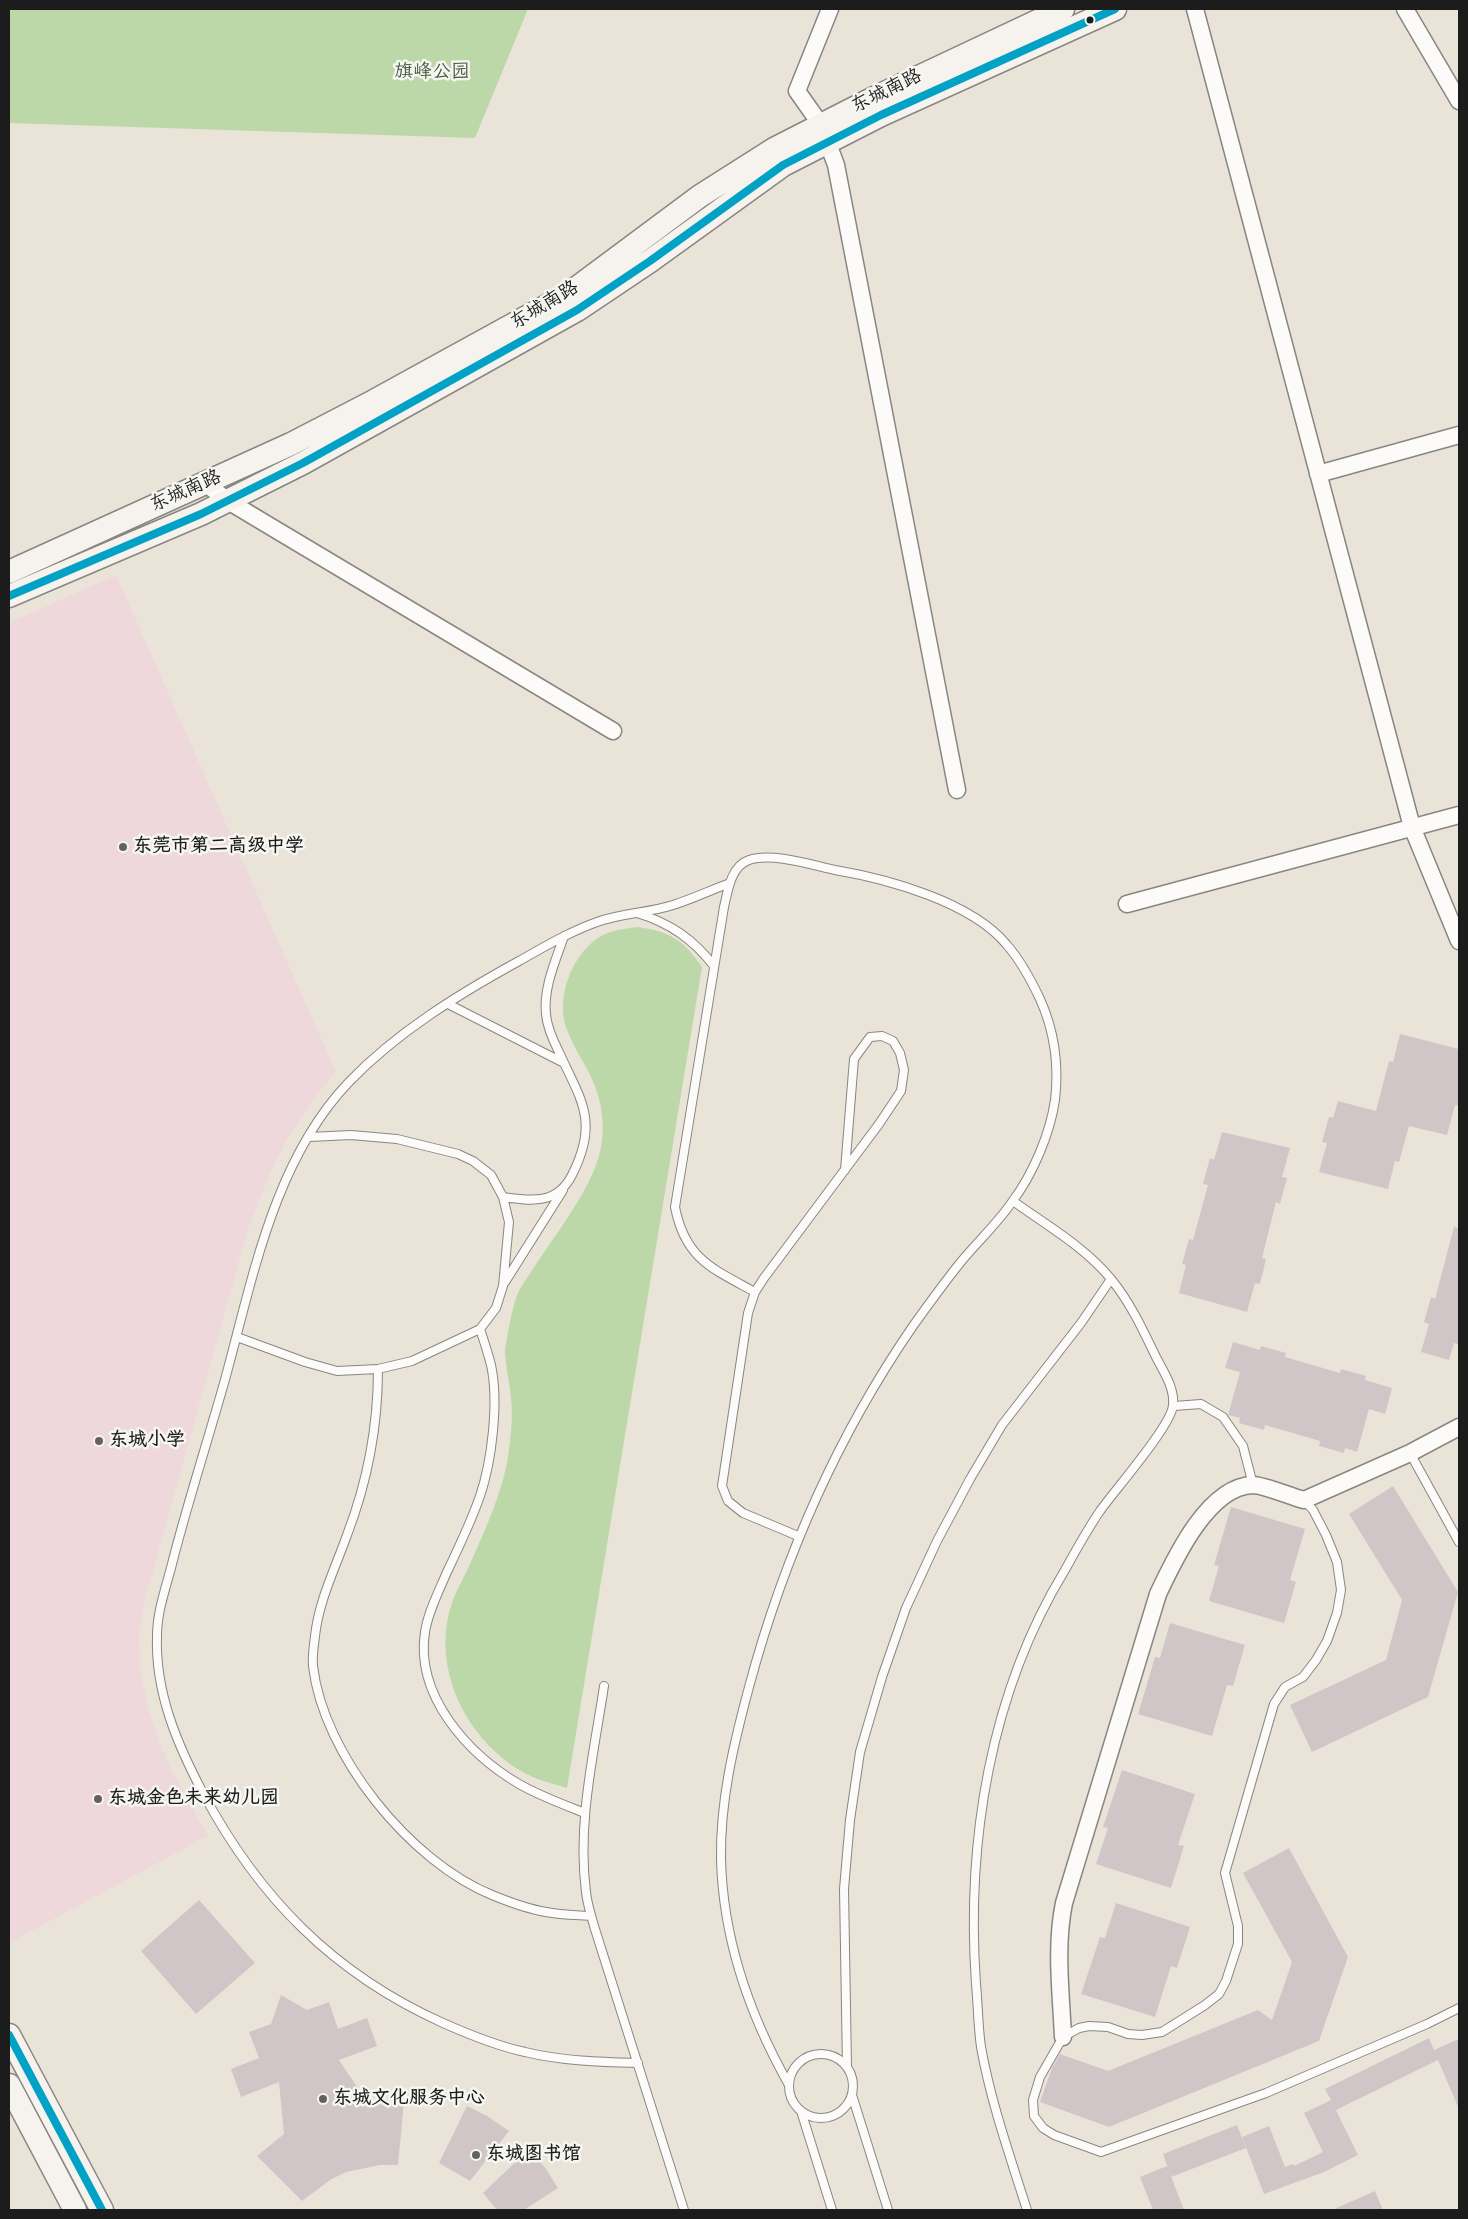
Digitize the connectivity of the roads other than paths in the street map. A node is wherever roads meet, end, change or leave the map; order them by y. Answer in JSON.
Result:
{"nodes":[{"id":1,"x":830,"y":9,"type":"edge"},
{"id":2,"x":1063,"y":9,"type":"edge"},
{"id":3,"x":1115,"y":9,"type":"edge"},
{"id":4,"x":1195,"y":9,"type":"edge"},
{"id":5,"x":1405,"y":9,"type":"edge"},
{"id":6,"x":1459,"y":101,"type":"edge"},
{"id":7,"x":824,"y":133,"type":"junction"},
{"id":8,"x":1459,"y":435,"type":"edge"},
{"id":9,"x":1318,"y":474,"type":"junction"},
{"id":10,"x":205,"y":483,"type":"junction"},
{"id":11,"x":228,"y":501,"type":"junction"},
{"id":12,"x":9,"y":572,"type":"edge"},
{"id":13,"x":9,"y":596,"type":"edge"},
{"id":14,"x":613,"y":731,"type":"dead end"},
{"id":15,"x":957,"y":790,"type":"dead end"},
{"id":16,"x":1459,"y":814,"type":"edge"},
{"id":17,"x":1412,"y":827,"type":"junction"},
{"id":18,"x":730,"y":883,"type":"junction"},
{"id":19,"x":1127,"y":904,"type":"dead end"},
{"id":20,"x":635,"y":913,"type":"junction"},
{"id":21,"x":564,"y":936,"type":"junction"},
{"id":22,"x":1459,"y":941,"type":"edge"},
{"id":23,"x":714,"y":966,"type":"junction"},
{"id":24,"x":448,"y":1004,"type":"junction"},
{"id":25,"x":564,"y":1063,"type":"junction"},
{"id":26,"x":309,"y":1138,"type":"junction"},
{"id":27,"x":845,"y":1170,"type":"junction"},
{"id":28,"x":569,"y":1181,"type":"junction"},
{"id":29,"x":502,"y":1197,"type":"junction"},
{"id":30,"x":1013,"y":1201,"type":"junction"},
{"id":31,"x":1110,"y":1279,"type":"junction"},
{"id":32,"x":503,"y":1286,"type":"junction"},
{"id":33,"x":755,"y":1292,"type":"junction"},
{"id":34,"x":480,"y":1329,"type":"junction"},
{"id":35,"x":237,"y":1337,"type":"junction"},
{"id":36,"x":378,"y":1369,"type":"junction"},
{"id":37,"x":1174,"y":1406,"type":"junction"},
{"id":38,"x":1459,"y":1427,"type":"edge"},
{"id":39,"x":1410,"y":1453,"type":"junction"},
{"id":40,"x":1253,"y":1485,"type":"junction"},
{"id":41,"x":1304,"y":1500,"type":"junction"},
{"id":42,"x":798,"y":1536,"type":"junction"},
{"id":43,"x":1459,"y":1542,"type":"edge"},
{"id":44,"x":604,"y":1686,"type":"dead end"},
{"id":45,"x":585,"y":1813,"type":"junction"},
{"id":46,"x":591,"y":1916,"type":"junction"},
{"id":47,"x":1459,"y":2008,"type":"edge"},
{"id":48,"x":1063,"y":2037,"type":"junction"},
{"id":49,"x":10,"y":2040,"type":"edge"},
{"id":50,"x":638,"y":2063,"type":"junction"},
{"id":51,"x":847,"y":2067,"type":"junction"},
{"id":52,"x":9,"y":2085,"type":"edge"},
{"id":53,"x":789,"y":2085,"type":"junction"},
{"id":54,"x":852,"y":2095,"type":"junction"},
{"id":55,"x":801,"y":2112,"type":"junction"},
{"id":56,"x":75,"y":2210,"type":"edge"},
{"id":57,"x":102,"y":2210,"type":"edge"},
{"id":58,"x":684,"y":2210,"type":"edge"},
{"id":59,"x":832,"y":2210,"type":"edge"},
{"id":60,"x":888,"y":2210,"type":"edge"},
{"id":61,"x":1027,"y":2210,"type":"edge"}],
"edges":[{"from":1,"to":7,"type":"street"},
{"from":2,"to":7,"type":"street","name":"东城南路"},
{"from":3,"to":7,"type":"street","name":"东城南路"},
{"from":4,"to":9,"type":"street"},
{"from":5,"to":6,"type":"street"},
{"from":7,"to":10,"type":"street","name":"东城南路"},
{"from":7,"to":11,"type":"street","name":"东城南路"},
{"from":7,"to":15,"type":"street"},
{"from":8,"to":9,"type":"street"},
{"from":9,"to":17,"type":"street"},
{"from":10,"to":11,"type":"street"},
{"from":10,"to":12,"type":"street","name":"东城南路"},
{"from":11,"to":13,"type":"street","name":"东城南路"},
{"from":11,"to":14,"type":"street"},
{"from":16,"to":17,"type":"street"},
{"from":17,"to":19,"type":"street"},
{"from":17,"to":22,"type":"street"},
{"from":18,"to":20,"type":"lane"},
{"from":18,"to":23,"type":"lane"},
{"from":18,"to":30,"type":"lane"},
{"from":20,"to":21,"type":"lane"},
{"from":20,"to":23,"type":"lane"},
{"from":21,"to":24,"type":"lane"},
{"from":21,"to":25,"type":"lane"},
{"from":23,"to":33,"type":"lane"},
{"from":24,"to":25,"type":"lane"},
{"from":24,"to":26,"type":"lane"},
{"from":25,"to":28,"type":"lane"},
{"from":26,"to":29,"type":"lane"},
{"from":26,"to":35,"type":"lane"},
{"from":27,"to":27,"type":"lane"},
{"from":27,"to":33,"type":"lane"},
{"from":28,"to":29,"type":"lane"},
{"from":28,"to":32,"type":"lane"},
{"from":29,"to":32,"type":"lane"},
{"from":30,"to":31,"type":"lane"},
{"from":30,"to":42,"type":"lane"},
{"from":31,"to":37,"type":"lane"},
{"from":31,"to":51,"type":"lane"},
{"from":32,"to":34,"type":"lane"},
{"from":33,"to":42,"type":"lane"},
{"from":34,"to":36,"type":"lane"},
{"from":34,"to":45,"type":"lane"},
{"from":35,"to":36,"type":"lane"},
{"from":35,"to":50,"type":"lane"},
{"from":36,"to":46,"type":"lane"},
{"from":37,"to":40,"type":"lane"},
{"from":37,"to":61,"type":"lane"},
{"from":38,"to":39,"type":"street"},
{"from":39,"to":41,"type":"street"},
{"from":39,"to":43,"type":"lane"},
{"from":40,"to":41,"type":"street"},
{"from":40,"to":48,"type":"street"},
{"from":41,"to":48,"type":"lane"},
{"from":42,"to":53,"type":"lane"},
{"from":44,"to":45,"type":"lane"},
{"from":45,"to":46,"type":"lane"},
{"from":46,"to":50,"type":"lane"},
{"from":47,"to":48,"type":"lane"},
{"from":49,"to":57,"type":"street"},
{"from":50,"to":58,"type":"lane"},
{"from":51,"to":53,"type":"lane"},
{"from":51,"to":54,"type":"lane"},
{"from":52,"to":56,"type":"street"},
{"from":53,"to":55,"type":"lane"},
{"from":54,"to":55,"type":"lane"},
{"from":54,"to":60,"type":"lane"},
{"from":55,"to":59,"type":"lane"}]}
